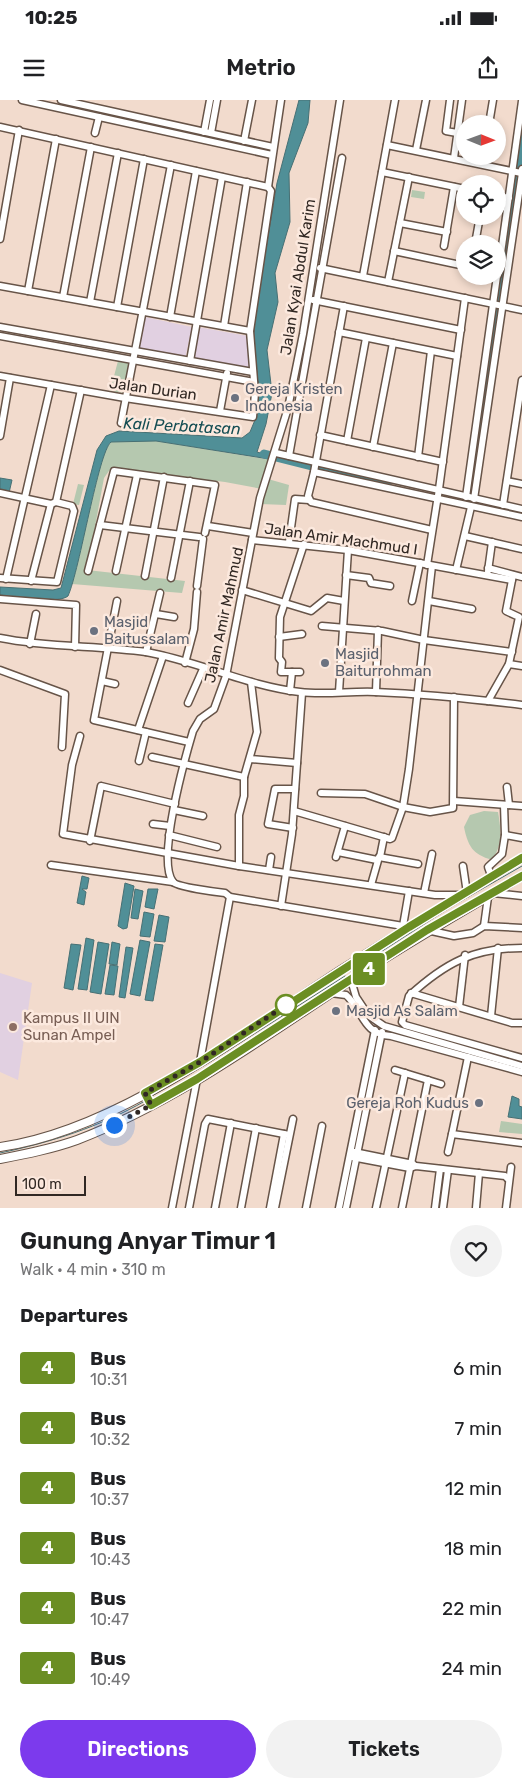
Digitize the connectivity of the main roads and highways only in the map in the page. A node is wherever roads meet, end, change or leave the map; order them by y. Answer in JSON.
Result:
{"nodes":[{"id":1,"x":522,"y":858,"type":"edge"},
{"id":2,"x":522,"y":876,"type":"edge"},
{"id":3,"x":145,"y":1093,"type":"junction"},
{"id":4,"x":151,"y":1105,"type":"junction"},
{"id":5,"x":0,"y":1147,"type":"edge"},
{"id":6,"x":0,"y":1159,"type":"edge"}],
"edges":[{"from":1,"to":3,"type":"main road"},
{"from":2,"to":4,"type":"main road"},
{"from":3,"to":4,"type":"main road"},
{"from":3,"to":5,"type":"main road"},
{"from":4,"to":6,"type":"main road"}]}
